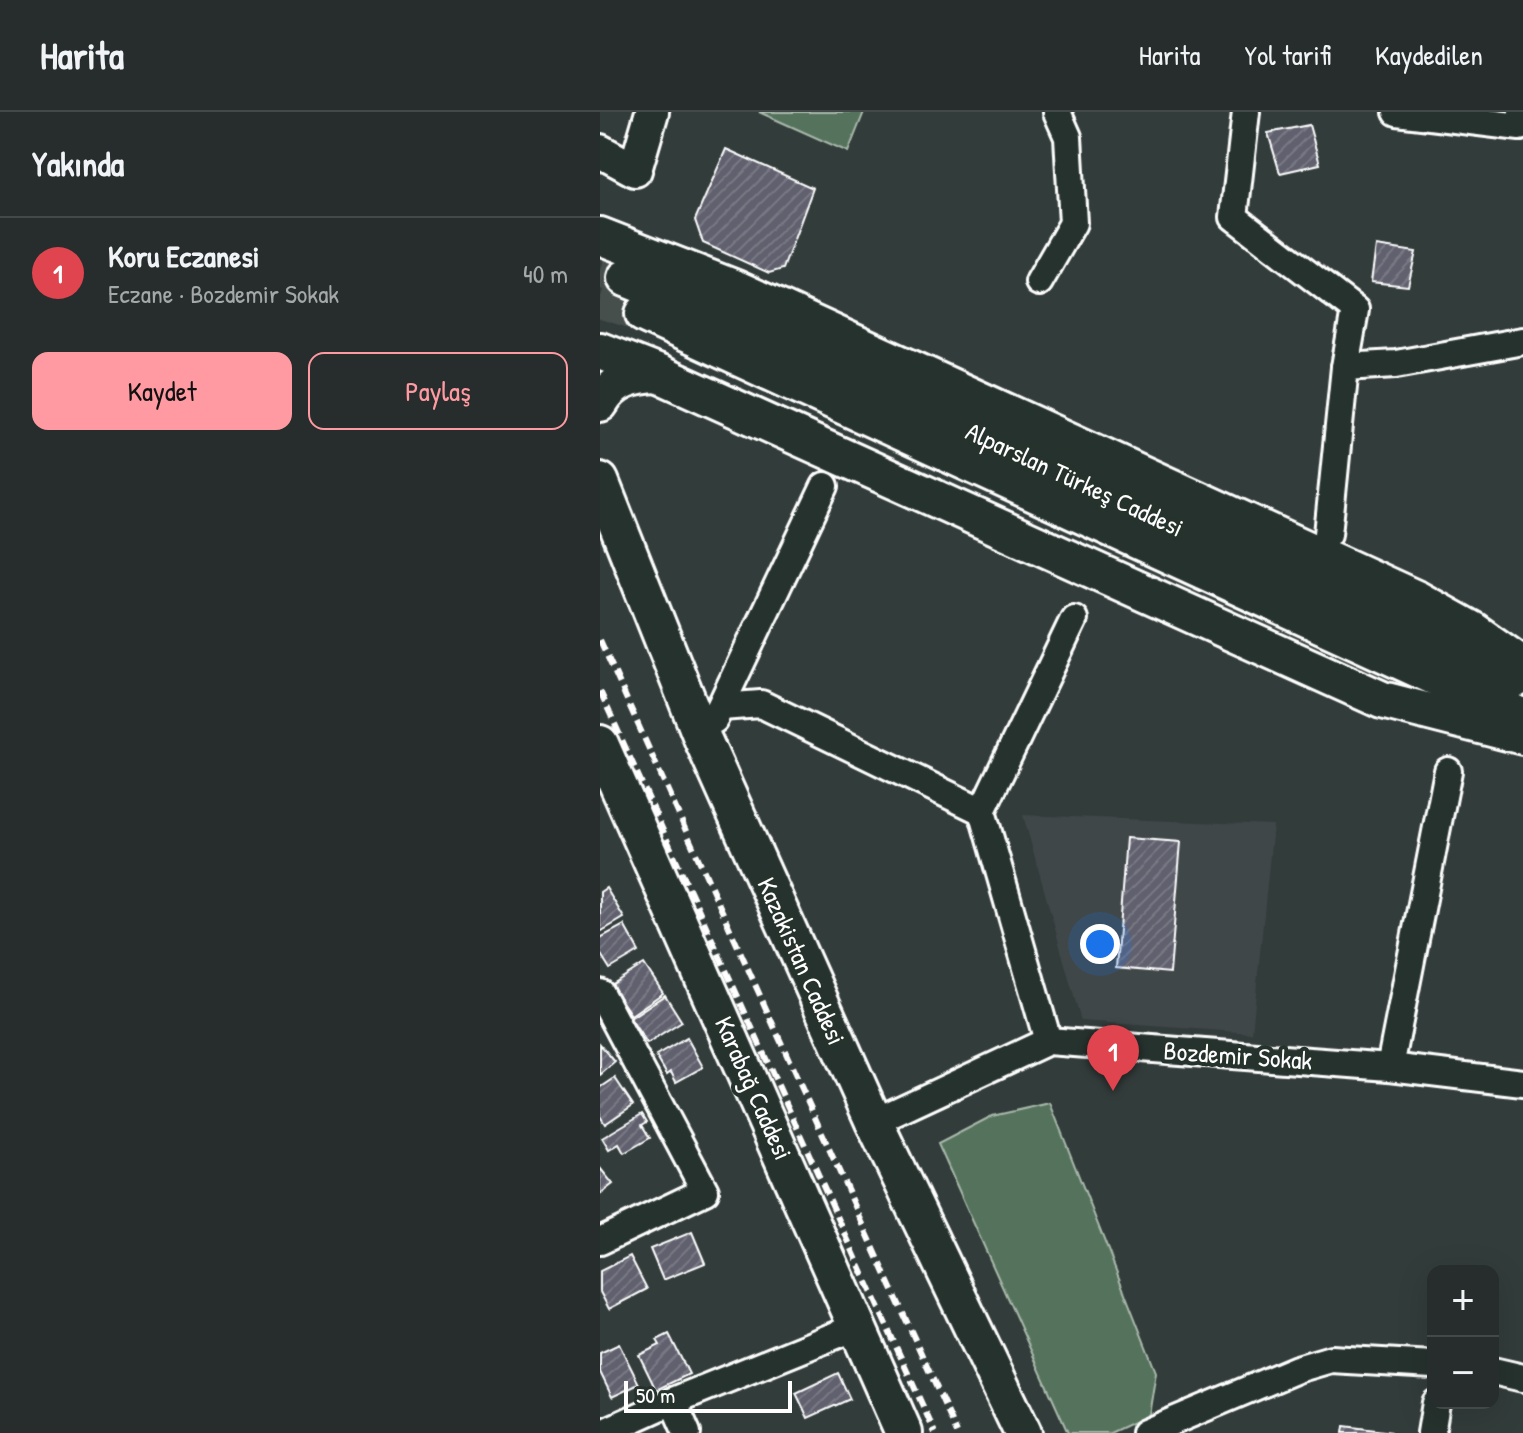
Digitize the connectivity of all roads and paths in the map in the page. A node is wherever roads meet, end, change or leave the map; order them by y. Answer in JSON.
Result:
{"nodes":[{"id":1,"x":652,"y":112,"type":"edge"},
{"id":2,"x":1057,"y":112,"type":"edge"},
{"id":3,"x":1246,"y":112,"type":"edge"},
{"id":4,"x":1397,"y":112,"type":"edge"},
{"id":5,"x":1522,"y":112,"type":"edge"},
{"id":6,"x":600,"y":151,"type":"edge"},
{"id":7,"x":613,"y":251,"type":"edge"},
{"id":8,"x":1039,"y":282,"type":"dead end"},
{"id":9,"x":644,"y":314,"type":"tunnel mouth"},
{"id":10,"x":1523,"y":341,"type":"edge"},
{"id":11,"x":603,"y":351,"type":"edge"},
{"id":12,"x":1345,"y":367,"type":"junction"},
{"id":13,"x":659,"y":374,"type":"junction"},
{"id":14,"x":600,"y":403,"type":"edge"},
{"id":15,"x":600,"y":481,"type":"edge"},
{"id":16,"x":825,"y":486,"type":"dead end"},
{"id":17,"x":1328,"y":534,"type":"dead end"},
{"id":18,"x":1074,"y":619,"type":"dead end"},
{"id":19,"x":1523,"y":666,"type":"edge"},
{"id":20,"x":1523,"y":684,"type":"edge"},
{"id":21,"x":721,"y":707,"type":"junction"},
{"id":22,"x":1523,"y":717,"type":"edge"},
{"id":23,"x":1523,"y":736,"type":"edge"},
{"id":24,"x":703,"y":740,"type":"junction"},
{"id":25,"x":600,"y":744,"type":"edge"},
{"id":26,"x":1448,"y":771,"type":"dead end"},
{"id":27,"x":982,"y":811,"type":"junction"},
{"id":28,"x":600,"y":993,"type":"edge"},
{"id":29,"x":1048,"y":1041,"type":"junction"},
{"id":30,"x":1390,"y":1067,"type":"junction"},
{"id":31,"x":1523,"y":1083,"type":"edge"},
{"id":32,"x":874,"y":1122,"type":"junction"},
{"id":33,"x":600,"y":1241,"type":"edge"},
{"id":34,"x":856,"y":1327,"type":"junction"},
{"id":35,"x":1427,"y":1365,"type":"edge"},
{"id":36,"x":1499,"y":1372,"type":"edge"},
{"id":37,"x":1523,"y":1378,"type":"edge"},
{"id":38,"x":673,"y":1401,"type":"junction"},
{"id":39,"x":1435,"y":1409,"type":"edge"},
{"id":40,"x":602,"y":1433,"type":"edge"},
{"id":41,"x":687,"y":1433,"type":"edge"},
{"id":42,"x":904,"y":1433,"type":"edge"},
{"id":43,"x":1023,"y":1433,"type":"edge"},
{"id":44,"x":1145,"y":1433,"type":"edge"},
{"id":45,"x":1431,"y":1433,"type":"edge"}],
"edges":[{"from":1,"to":6,"type":"street"},
{"from":2,"to":8,"type":"street"},
{"from":3,"to":12,"type":"street"},
{"from":4,"to":5,"type":"street"},
{"from":7,"to":19,"type":"main road"},
{"from":7,"to":20,"type":"main road","name":"Alparslan Türkeş Caddesi"},
{"from":9,"to":22,"type":"main road","name":"Alparslan Türkeş Caddesi"},
{"from":10,"to":12,"type":"street"},
{"from":11,"to":13,"type":"main road"},
{"from":12,"to":17,"type":"street"},
{"from":13,"to":14,"type":"main road"},
{"from":13,"to":23,"type":"main road"},
{"from":15,"to":24,"type":"main road","name":"Kazakistan Caddesi"},
{"from":16,"to":21,"type":"street"},
{"from":18,"to":27,"type":"street"},
{"from":21,"to":24,"type":"street"},
{"from":21,"to":27,"type":"street"},
{"from":24,"to":32,"type":"main road","name":"Kazakistan Caddesi"},
{"from":25,"to":34,"type":"main road","name":"Karabağ Caddesi"},
{"from":26,"to":30,"type":"street"},
{"from":27,"to":29,"type":"street"},
{"from":28,"to":33,"type":"street"},
{"from":29,"to":30,"type":"street","name":"Bozdemir Sokak"},
{"from":29,"to":32,"type":"street","name":"Bozdemir Sokak"},
{"from":30,"to":31,"type":"street","name":"Bozdemir Sokak"},
{"from":32,"to":43,"type":"main road","name":"Kazakistan Caddesi"},
{"from":34,"to":38,"type":"street"},
{"from":34,"to":42,"type":"main road","name":"Karabağ Caddesi"},
{"from":35,"to":44,"type":"street"},
{"from":36,"to":37,"type":"street"},
{"from":38,"to":40,"type":"street"},
{"from":38,"to":41,"type":"street"},
{"from":39,"to":45,"type":"street"}]}
